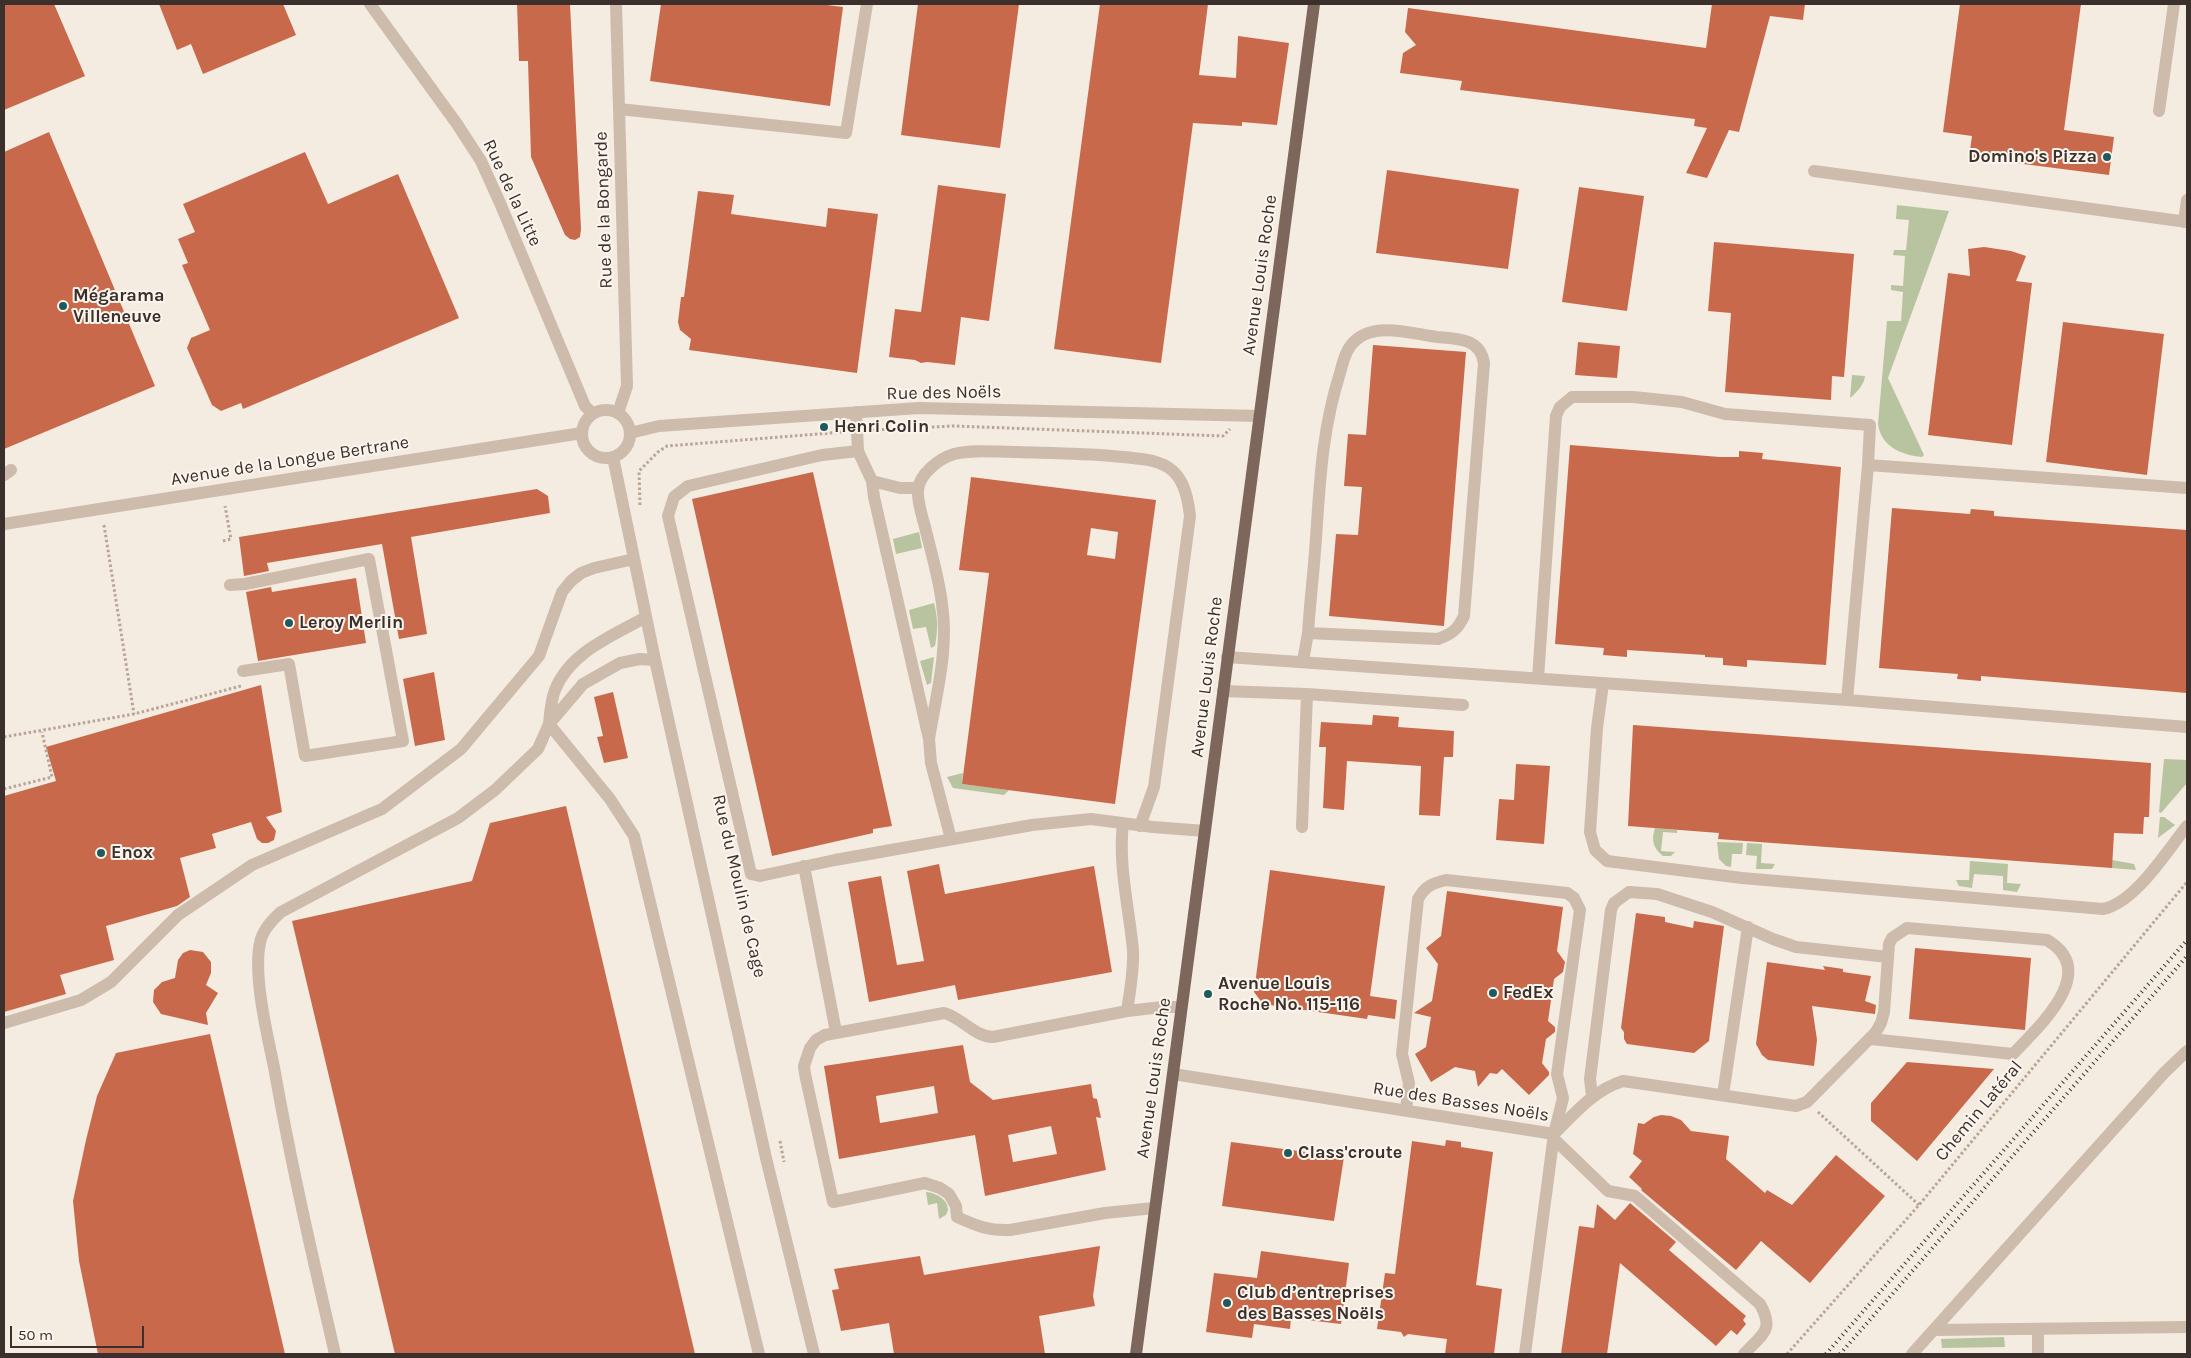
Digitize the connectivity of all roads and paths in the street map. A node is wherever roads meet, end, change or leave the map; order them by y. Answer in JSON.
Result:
{"nodes":[{"id":1,"x":370,"y":4,"type":"edge"},
{"id":2,"x":616,"y":4,"type":"edge"},
{"id":3,"x":866,"y":4,"type":"edge"},
{"id":4,"x":1314,"y":4,"type":"edge"},
{"id":5,"x":2174,"y":4,"type":"edge"},
{"id":6,"x":619,"y":109,"type":"junction"},
{"id":7,"x":2159,"y":111,"type":"dead end"},
{"id":8,"x":1814,"y":172,"type":"dead end"},
{"id":9,"x":2187,"y":200,"type":"edge"},
{"id":10,"x":2186,"y":222,"type":"edge"},
{"id":11,"x":856,"y":412,"type":"junction"},
{"id":12,"x":618,"y":413,"type":"junction"},
{"id":13,"x":593,"y":414,"type":"junction"},
{"id":14,"x":1259,"y":416,"type":"junction"},
{"id":15,"x":1232,"y":427,"type":"dead end"},
{"id":16,"x":858,"y":431,"type":"junction"},
{"id":17,"x":582,"y":433,"type":"junction"},
{"id":18,"x":630,"y":433,"type":"junction"},
{"id":19,"x":858,"y":451,"type":"junction"},
{"id":20,"x":613,"y":457,"type":"junction"},
{"id":21,"x":1868,"y":465,"type":"junction"},
{"id":22,"x":872,"y":481,"type":"junction"},
{"id":23,"x":918,"y":488,"type":"junction"},
{"id":24,"x":2187,"y":488,"type":"edge"},
{"id":25,"x":225,"y":506,"type":"dead end"},
{"id":26,"x":640,"y":513,"type":"dead end"},
{"id":27,"x":4,"y":524,"type":"edge"},
{"id":28,"x":104,"y":525,"type":"dead end"},
{"id":29,"x":223,"y":541,"type":"dead end"},
{"id":30,"x":634,"y":559,"type":"junction"},
{"id":31,"x":230,"y":585,"type":"dead end"},
{"id":32,"x":646,"y":618,"type":"junction"},
{"id":33,"x":1308,"y":633,"type":"junction"},
{"id":34,"x":1227,"y":657,"type":"junction"},
{"id":35,"x":655,"y":660,"type":"junction"},
{"id":36,"x":1303,"y":661,"type":"junction"},
{"id":37,"x":243,"y":671,"type":"joint"},
{"id":38,"x":1538,"y":678,"type":"junction"},
{"id":39,"x":1603,"y":684,"type":"junction"},
{"id":40,"x":1223,"y":691,"type":"junction"},
{"id":41,"x":1307,"y":694,"type":"junction"},
{"id":42,"x":1848,"y":700,"type":"junction"},
{"id":43,"x":1462,"y":706,"type":"dead end"},
{"id":44,"x":134,"y":714,"type":"junction"},
{"id":45,"x":549,"y":724,"type":"junction"},
{"id":46,"x":2187,"y":728,"type":"edge"},
{"id":47,"x":42,"y":732,"type":"junction"},
{"id":48,"x":4,"y":737,"type":"edge"},
{"id":49,"x":929,"y":739,"type":"junction"},
{"id":50,"x":4,"y":789,"type":"edge"},
{"id":51,"x":1124,"y":824,"type":"junction"},
{"id":52,"x":1140,"y":826,"type":"junction"},
{"id":53,"x":2187,"y":826,"type":"edge"},
{"id":54,"x":1302,"y":827,"type":"dead end"},
{"id":55,"x":1205,"y":831,"type":"junction"},
{"id":56,"x":951,"y":839,"type":"junction"},
{"id":57,"x":804,"y":866,"type":"junction"},
{"id":58,"x":2187,"y":882,"type":"edge"},
{"id":59,"x":1748,"y":928,"type":"junction"},
{"id":60,"x":1888,"y":957,"type":"junction"},
{"id":61,"x":1181,"y":1007,"type":"junction"},
{"id":62,"x":1127,"y":1011,"type":"junction"},
{"id":63,"x":4,"y":1023,"type":"edge"},
{"id":64,"x":836,"y":1032,"type":"junction"},
{"id":65,"x":1871,"y":1039,"type":"junction"},
{"id":66,"x":2187,"y":1051,"type":"edge"},
{"id":67,"x":1173,"y":1074,"type":"junction"},
{"id":68,"x":1723,"y":1095,"type":"junction"},
{"id":69,"x":1592,"y":1096,"type":"junction"},
{"id":70,"x":1807,"y":1102,"type":"junction"},
{"id":71,"x":1406,"y":1110,"type":"junction"},
{"id":72,"x":1554,"y":1136,"type":"junction"},
{"id":73,"x":779,"y":1139,"type":"dead end"},
{"id":74,"x":786,"y":1168,"type":"dead end"},
{"id":75,"x":1919,"y":1205,"type":"junction"},
{"id":76,"x":1154,"y":1208,"type":"junction"},
{"id":77,"x":2187,"y":1327,"type":"edge"},
{"id":78,"x":2038,"y":1329,"type":"junction"},
{"id":79,"x":1934,"y":1330,"type":"junction"},
{"id":80,"x":335,"y":1354,"type":"edge"},
{"id":81,"x":759,"y":1354,"type":"edge"},
{"id":82,"x":814,"y":1354,"type":"edge"},
{"id":83,"x":1136,"y":1354,"type":"edge"},
{"id":84,"x":1525,"y":1354,"type":"edge"},
{"id":85,"x":1744,"y":1354,"type":"edge"},
{"id":86,"x":1787,"y":1354,"type":"edge"},
{"id":87,"x":1912,"y":1354,"type":"edge"},
{"id":88,"x":2038,"y":1354,"type":"edge"}],
"edges":[{"from":1,"to":13,"type":"street","name":"Rue de la Litte"},
{"from":2,"to":6,"type":"street","name":"Rue de la Bongarde"},
{"from":3,"to":6,"type":"street"},
{"from":4,"to":14,"type":"main road","name":"Avenue Louis Roche"},
{"from":5,"to":7,"type":"street"},
{"from":6,"to":12,"type":"street","name":"Rue de la Bongarde"},
{"from":8,"to":10,"type":"street"},
{"from":9,"to":10,"type":"street"},
{"from":11,"to":14,"type":"street","name":"Rue des Noëls"},
{"from":11,"to":16,"type":"street"},
{"from":11,"to":18,"type":"street","name":"Rue des Noëls"},
{"from":12,"to":13,"type":"street"},
{"from":12,"to":18,"type":"street"},
{"from":13,"to":17,"type":"street"},
{"from":14,"to":34,"type":"main road","name":"Avenue Louis Roche"},
{"from":15,"to":16,"type":"path"},
{"from":16,"to":19,"type":"street"},
{"from":16,"to":26,"type":"path"},
{"from":17,"to":20,"type":"street"},
{"from":17,"to":27,"type":"street","name":"Avenue de la Longue Bertrane"},
{"from":18,"to":20,"type":"street"},
{"from":19,"to":22,"type":"street"},
{"from":19,"to":57,"type":"street"},
{"from":20,"to":30,"type":"street","name":"Rue du Moulin de Cage"},
{"from":21,"to":24,"type":"street"},
{"from":21,"to":38,"type":"street"},
{"from":21,"to":42,"type":"street"},
{"from":22,"to":23,"type":"street"},
{"from":22,"to":49,"type":"street"},
{"from":23,"to":49,"type":"street"},
{"from":23,"to":52,"type":"street"},
{"from":25,"to":29,"type":"path"},
{"from":28,"to":44,"type":"path"},
{"from":30,"to":32,"type":"street","name":"Rue du Moulin de Cage"},
{"from":30,"to":63,"type":"street"},
{"from":31,"to":37,"type":"street"},
{"from":32,"to":35,"type":"street","name":"Rue du Moulin de Cage"},
{"from":32,"to":45,"type":"street"},
{"from":33,"to":33,"type":"street"},
{"from":33,"to":36,"type":"street"},
{"from":34,"to":36,"type":"street"},
{"from":34,"to":40,"type":"main road","name":"Avenue Louis Roche"},
{"from":35,"to":45,"type":"street"},
{"from":35,"to":82,"type":"street","name":"Rue du Moulin de Cage"},
{"from":36,"to":38,"type":"street"},
{"from":37,"to":44,"type":"path"},
{"from":38,"to":39,"type":"street"},
{"from":39,"to":42,"type":"street"},
{"from":39,"to":53,"type":"street"},
{"from":40,"to":41,"type":"street"},
{"from":40,"to":55,"type":"main road","name":"Avenue Louis Roche"},
{"from":41,"to":43,"type":"street"},
{"from":41,"to":54,"type":"street"},
{"from":42,"to":46,"type":"street"},
{"from":44,"to":47,"type":"path"},
{"from":45,"to":80,"type":"street"},
{"from":45,"to":81,"type":"street"},
{"from":47,"to":48,"type":"path"},
{"from":47,"to":50,"type":"path"},
{"from":49,"to":56,"type":"street"},
{"from":51,"to":52,"type":"street"},
{"from":51,"to":56,"type":"street"},
{"from":51,"to":62,"type":"street"},
{"from":52,"to":55,"type":"street"},
{"from":55,"to":61,"type":"main road","name":"Avenue Louis Roche"},
{"from":56,"to":57,"type":"street"},
{"from":57,"to":64,"type":"street"},
{"from":58,"to":75,"type":"path","name":"Chemin Latéral"},
{"from":59,"to":60,"type":"street"},
{"from":59,"to":68,"type":"street"},
{"from":59,"to":69,"type":"street"},
{"from":60,"to":65,"type":"street"},
{"from":60,"to":65,"type":"street"},
{"from":61,"to":62,"type":"street"},
{"from":61,"to":67,"type":"main road","name":"Avenue Louis Roche"},
{"from":62,"to":64,"type":"street"},
{"from":64,"to":76,"type":"street"},
{"from":65,"to":70,"type":"street"},
{"from":66,"to":79,"type":"street"},
{"from":67,"to":71,"type":"street","name":"Rue des Basses Noëls"},
{"from":67,"to":76,"type":"main road","name":"Avenue Louis Roche"},
{"from":68,"to":69,"type":"street"},
{"from":68,"to":70,"type":"street"},
{"from":69,"to":72,"type":"street"},
{"from":70,"to":75,"type":"path"},
{"from":71,"to":72,"type":"street","name":"Rue des Basses Noëls"},
{"from":71,"to":72,"type":"street"},
{"from":72,"to":84,"type":"street","name":"Rue des Basses Noëls"},
{"from":72,"to":85,"type":"street"},
{"from":73,"to":74,"type":"path"},
{"from":75,"to":86,"type":"path","name":"Chemin Latéral"},
{"from":76,"to":83,"type":"main road","name":"Avenue Louis Roche"},
{"from":77,"to":78,"type":"street"},
{"from":78,"to":79,"type":"street"},
{"from":78,"to":88,"type":"street"},
{"from":79,"to":87,"type":"street"}]}
